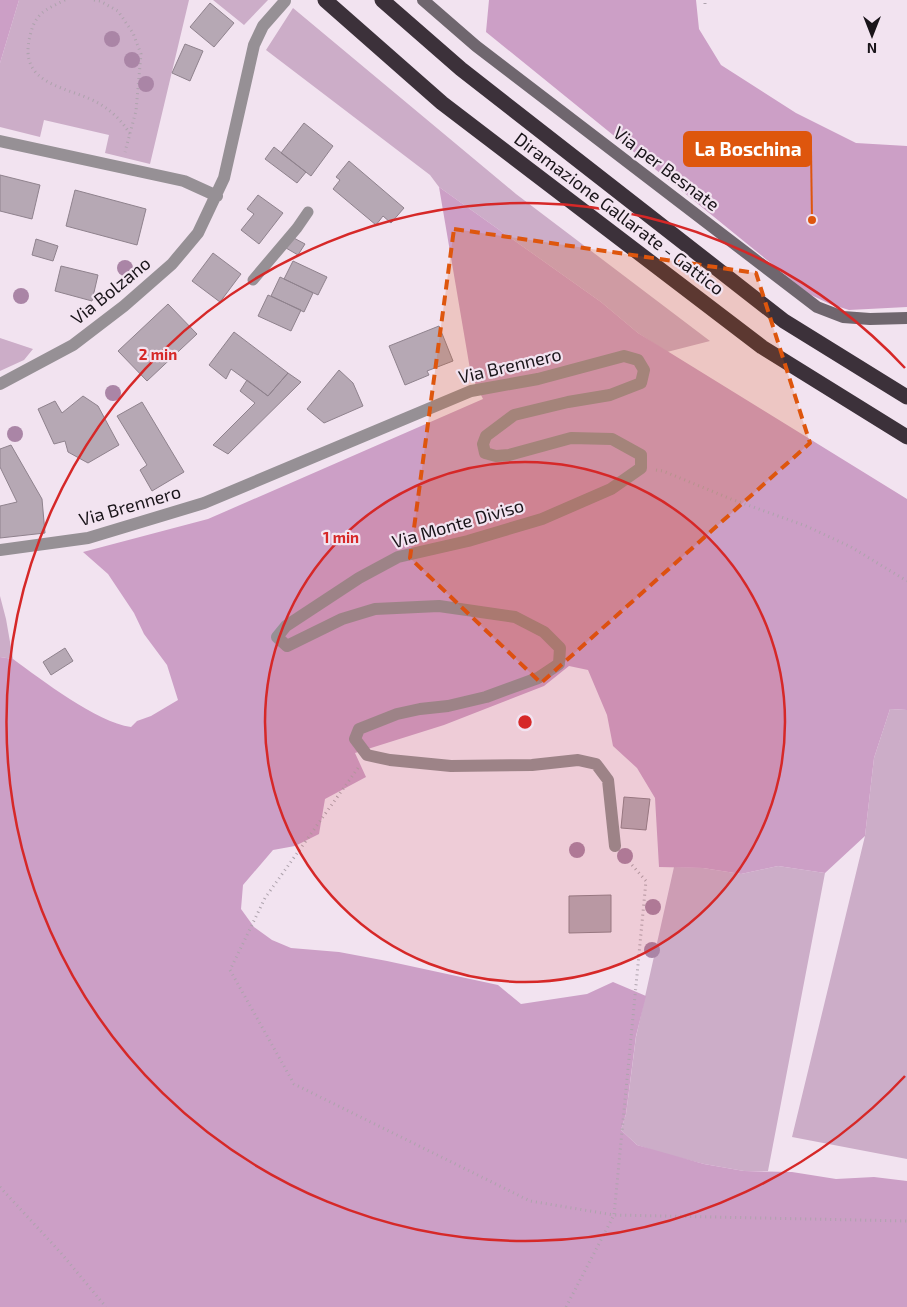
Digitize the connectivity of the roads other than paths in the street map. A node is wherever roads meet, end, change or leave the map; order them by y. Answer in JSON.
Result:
{"nodes":[{"id":1,"x":285,"y":0,"type":"edge"},
{"id":2,"x":325,"y":0,"type":"edge"},
{"id":3,"x":382,"y":0,"type":"edge"},
{"id":4,"x":423,"y":0,"type":"edge"},
{"id":5,"x":0,"y":141,"type":"edge"},
{"id":6,"x":217,"y":196,"type":"junction"},
{"id":7,"x":308,"y":212,"type":"dead end"},
{"id":8,"x":253,"y":280,"type":"dead end"},
{"id":9,"x":907,"y":318,"type":"edge"},
{"id":10,"x":0,"y":384,"type":"edge"},
{"id":11,"x":907,"y":397,"type":"edge"},
{"id":12,"x":907,"y":437,"type":"edge"},
{"id":13,"x":641,"y":468,"type":"joint"},
{"id":14,"x":0,"y":550,"type":"edge"},
{"id":15,"x":615,"y":846,"type":"road end"}],
"edges":[{"from":1,"to":6,"type":"street","name":"Via Bolzano"},
{"from":2,"to":12,"type":"highway","name":"Diramazione Gallarate - Gattico"},
{"from":3,"to":11,"type":"highway","name":"Diramazione Gallarate - Gattico"},
{"from":4,"to":9,"type":"street","name":"Via per Besnate"},
{"from":5,"to":6,"type":"street"},
{"from":6,"to":10,"type":"street","name":"Via Bolzano"},
{"from":7,"to":8,"type":"lane"},
{"from":13,"to":14,"type":"street","name":"Via Brennero"},
{"from":13,"to":15,"type":"street","name":"Via Monte Diviso"}]}
